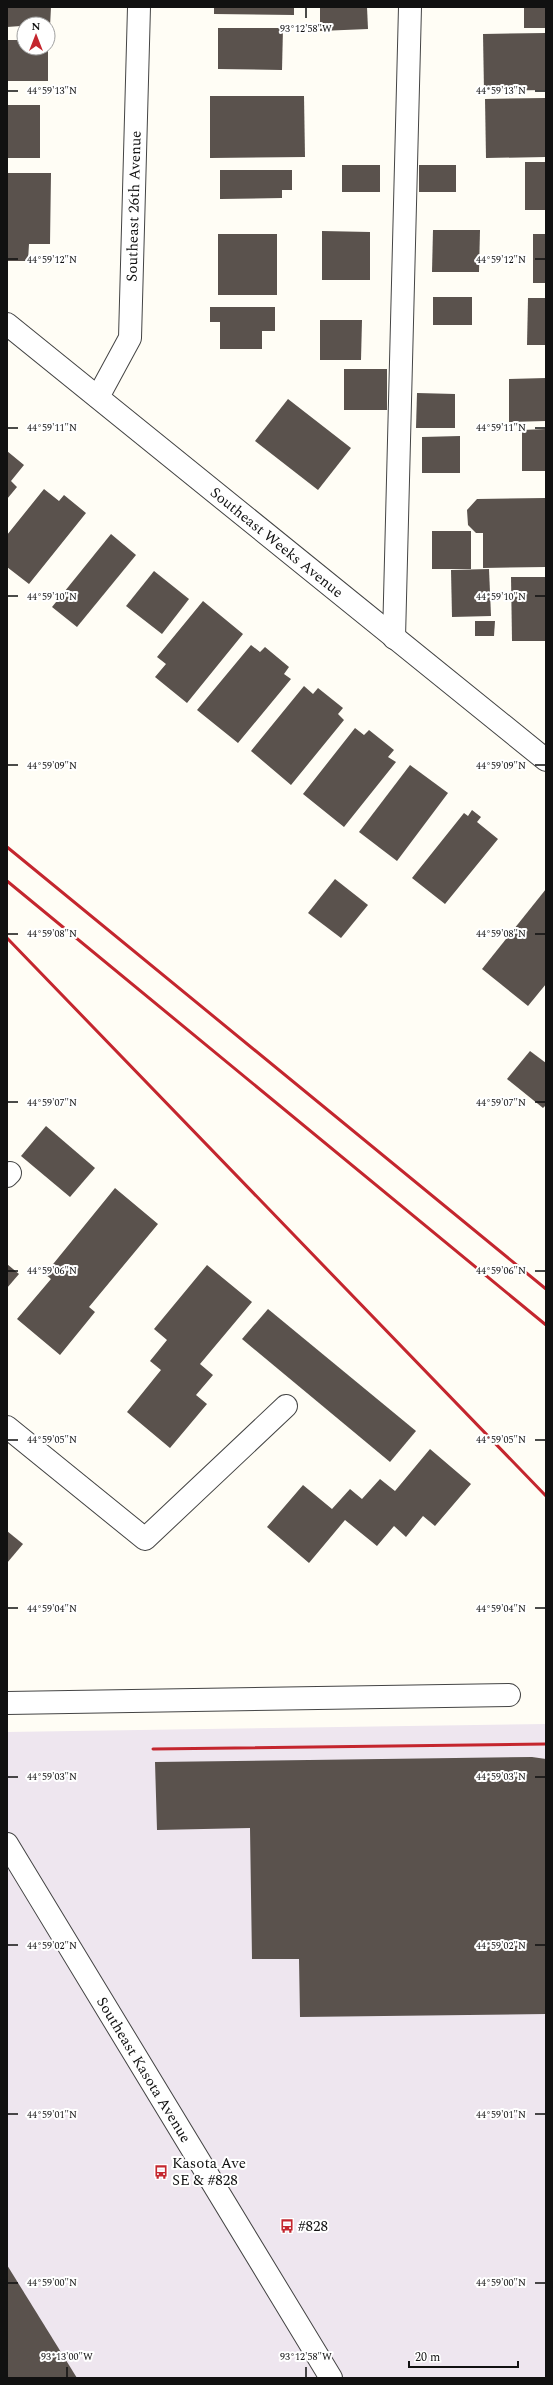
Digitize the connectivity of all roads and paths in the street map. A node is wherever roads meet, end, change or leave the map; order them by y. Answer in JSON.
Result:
{"nodes":[{"id":1,"x":139,"y":7,"type":"edge"},
{"id":2,"x":410,"y":7,"type":"edge"},
{"id":3,"x":7,"y":324,"type":"edge"},
{"id":4,"x":98,"y":397,"type":"junction"},
{"id":5,"x":394,"y":638,"type":"junction"},
{"id":6,"x":546,"y":760,"type":"edge"},
{"id":7,"x":286,"y":1406,"type":"dead end"},
{"id":8,"x":7,"y":1427,"type":"edge"},
{"id":9,"x":509,"y":1695,"type":"dead end"},
{"id":10,"x":7,"y":1703,"type":"edge"},
{"id":11,"x":7,"y":1844,"type":"edge"},
{"id":12,"x":331,"y":2378,"type":"edge"}],
"edges":[{"from":1,"to":4,"type":"street","name":"Southeast 26th Avenue"},
{"from":2,"to":5,"type":"street"},
{"from":3,"to":4,"type":"street","name":"Southeast Weeks Avenue"},
{"from":4,"to":5,"type":"street","name":"Southeast Weeks Avenue"},
{"from":5,"to":6,"type":"street","name":"Southeast Weeks Avenue"},
{"from":7,"to":8,"type":"street"},
{"from":9,"to":10,"type":"street"},
{"from":11,"to":12,"type":"street","name":"Southeast Kasota Avenue"}]}
